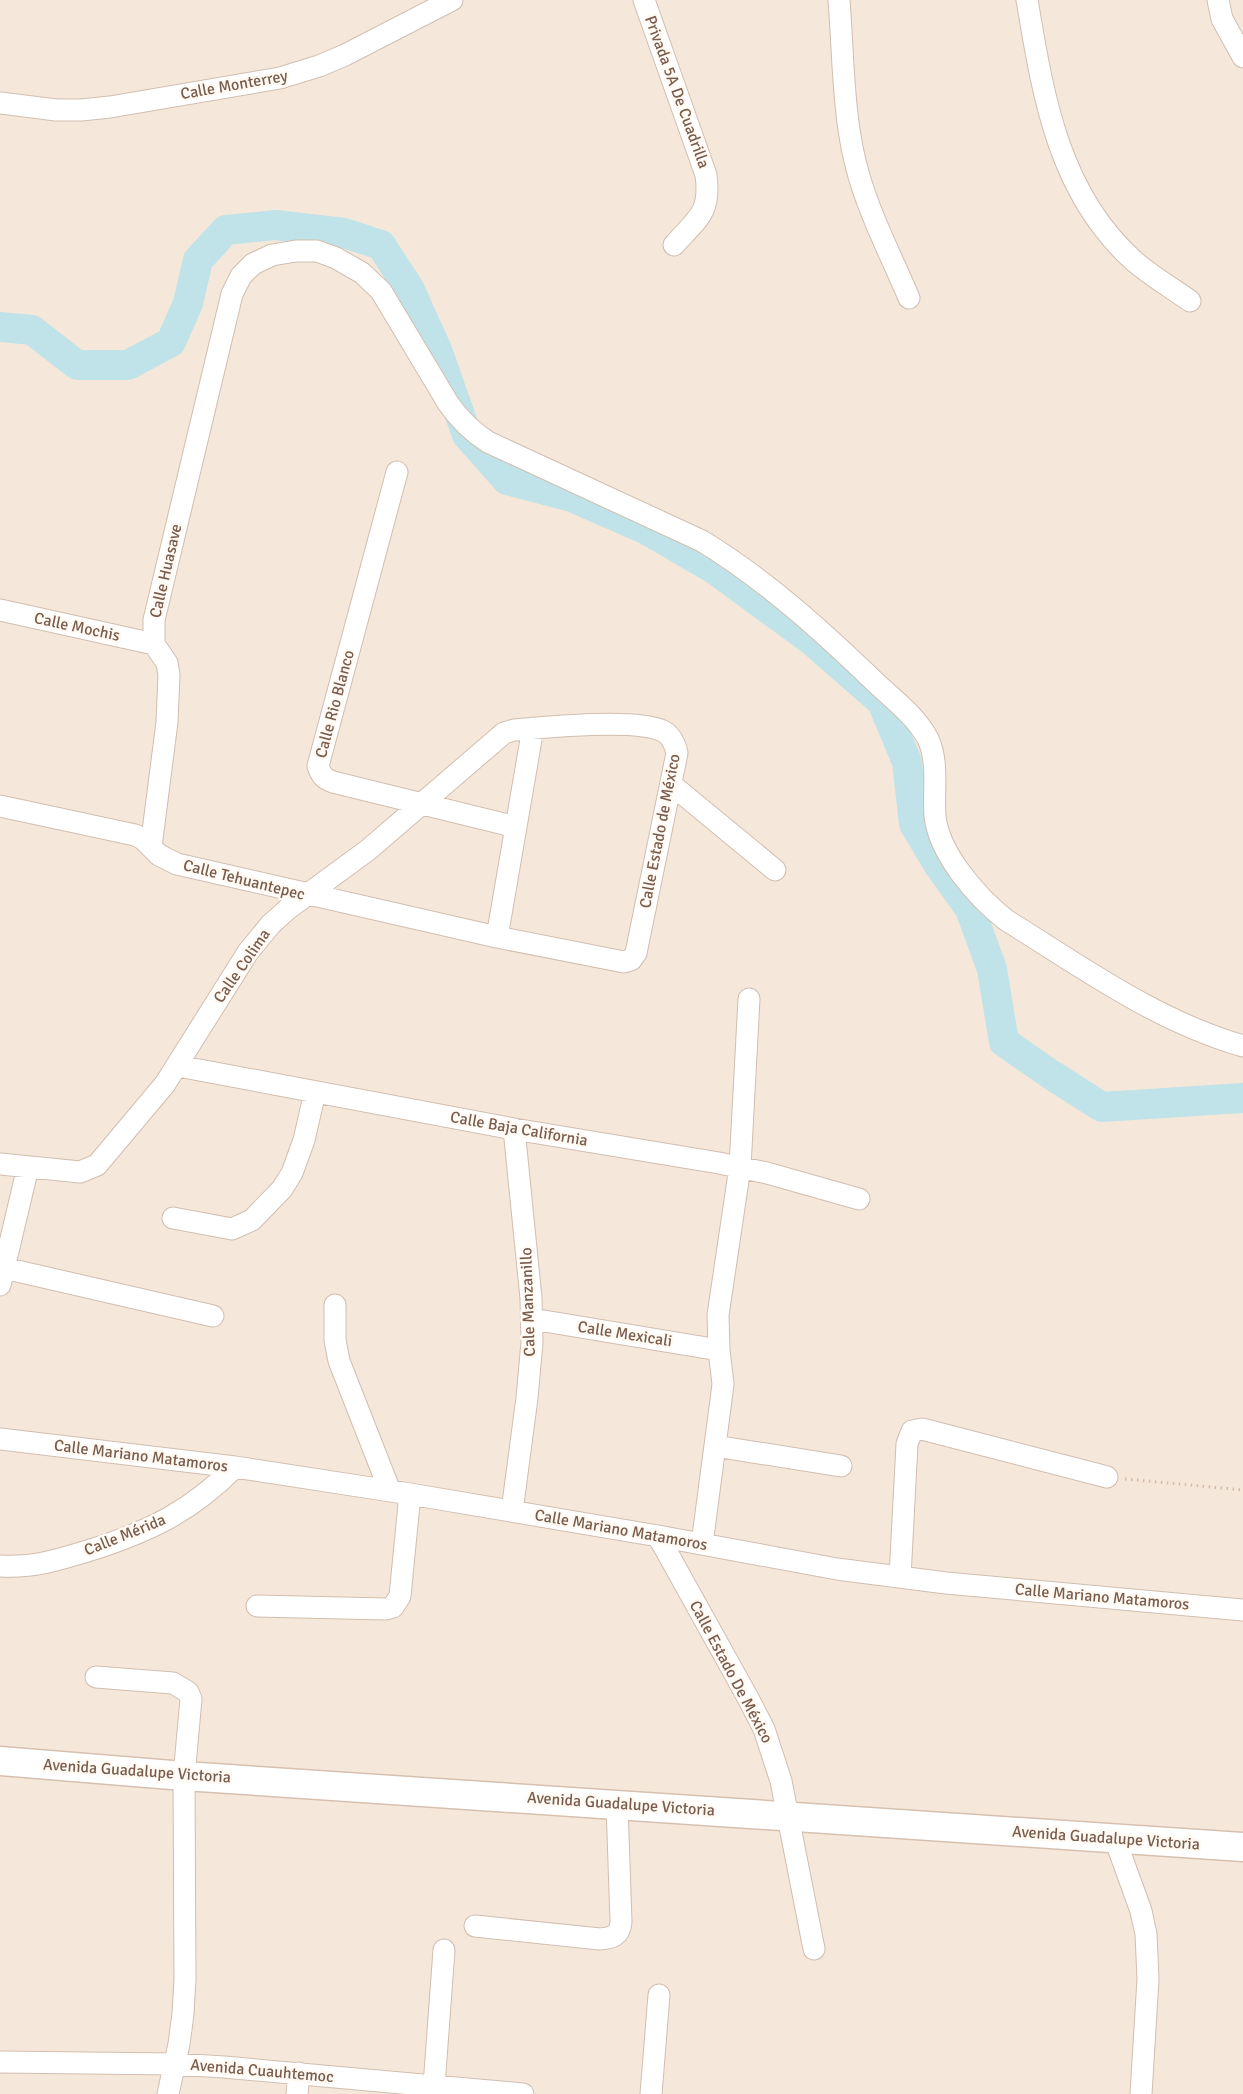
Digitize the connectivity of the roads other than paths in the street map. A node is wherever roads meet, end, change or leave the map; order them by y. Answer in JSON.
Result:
{"nodes":[{"id":1,"x":452,"y":0,"type":"edge"},
{"id":2,"x":644,"y":0,"type":"edge"},
{"id":3,"x":839,"y":0,"type":"edge"},
{"id":4,"x":1027,"y":0,"type":"edge"},
{"id":5,"x":1218,"y":0,"type":"edge"},
{"id":6,"x":1243,"y":57,"type":"edge"},
{"id":7,"x":0,"y":103,"type":"edge"},
{"id":8,"x":675,"y":245,"type":"dead end"},
{"id":9,"x":909,"y":298,"type":"dead end"},
{"id":10,"x":1190,"y":300,"type":"dead end"},
{"id":11,"x":397,"y":472,"type":"dead end"},
{"id":12,"x":0,"y":610,"type":"edge"},
{"id":13,"x":154,"y":644,"type":"junction"},
{"id":14,"x":533,"y":728,"type":"junction"},
{"id":15,"x":672,"y":784,"type":"junction"},
{"id":16,"x":420,"y":805,"type":"junction"},
{"id":17,"x":0,"y":806,"type":"edge"},
{"id":18,"x":516,"y":827,"type":"junction"},
{"id":19,"x":151,"y":847,"type":"junction"},
{"id":20,"x":775,"y":870,"type":"dead end"},
{"id":21,"x":308,"y":895,"type":"junction"},
{"id":22,"x":497,"y":937,"type":"junction"},
{"id":23,"x":749,"y":999,"type":"dead end"},
{"id":24,"x":1243,"y":1046,"type":"edge"},
{"id":25,"x":178,"y":1066,"type":"junction"},
{"id":26,"x":315,"y":1092,"type":"junction"},
{"id":27,"x":514,"y":1129,"type":"junction"},
{"id":28,"x":0,"y":1164,"type":"edge"},
{"id":29,"x":28,"y":1167,"type":"junction"},
{"id":30,"x":740,"y":1167,"type":"junction"},
{"id":31,"x":859,"y":1199,"type":"dead end"},
{"id":32,"x":173,"y":1218,"type":"dead end"},
{"id":33,"x":2,"y":1276,"type":"edge"},
{"id":34,"x":334,"y":1305,"type":"dead end"},
{"id":35,"x":213,"y":1316,"type":"dead end"},
{"id":36,"x":532,"y":1319,"type":"junction"},
{"id":37,"x":719,"y":1350,"type":"junction"},
{"id":38,"x":0,"y":1439,"type":"edge"},
{"id":39,"x":715,"y":1446,"type":"junction"},
{"id":40,"x":841,"y":1466,"type":"dead end"},
{"id":41,"x":235,"y":1467,"type":"junction"},
{"id":42,"x":1107,"y":1477,"type":"road end"},
{"id":43,"x":400,"y":1493,"type":"junction"},
{"id":44,"x":512,"y":1511,"type":"junction"},
{"id":45,"x":658,"y":1536,"type":"junction"},
{"id":46,"x":702,"y":1544,"type":"junction"},
{"id":47,"x":0,"y":1566,"type":"edge"},
{"id":48,"x":900,"y":1578,"type":"junction"},
{"id":49,"x":257,"y":1606,"type":"dead end"},
{"id":50,"x":1243,"y":1610,"type":"edge"},
{"id":51,"x":96,"y":1677,"type":"dead end"},
{"id":52,"x":0,"y":1761,"type":"edge"},
{"id":53,"x":184,"y":1776,"type":"junction"},
{"id":54,"x":617,"y":1804,"type":"junction"},
{"id":55,"x":787,"y":1816,"type":"junction"},
{"id":56,"x":1115,"y":1839,"type":"junction"},
{"id":57,"x":1243,"y":1847,"type":"edge"},
{"id":58,"x":475,"y":1926,"type":"dead end"},
{"id":59,"x":814,"y":1949,"type":"dead end"},
{"id":60,"x":444,"y":1950,"type":"dead end"},
{"id":61,"x":659,"y":1995,"type":"dead end"},
{"id":62,"x":0,"y":2062,"type":"edge"},
{"id":63,"x":175,"y":2064,"type":"junction"},
{"id":64,"x":299,"y":2073,"type":"junction"},
{"id":65,"x":434,"y":2086,"type":"junction"},
{"id":66,"x":374,"y":2087,"type":"edge"},
{"id":67,"x":168,"y":2094,"type":"edge"},
{"id":68,"x":297,"y":2094,"type":"edge"},
{"id":69,"x":523,"y":2094,"type":"edge"},
{"id":70,"x":651,"y":2094,"type":"edge"},
{"id":71,"x":1141,"y":2094,"type":"edge"}],
"edges":[{"from":1,"to":7,"type":"street","name":"Calle Monterrey"},
{"from":2,"to":8,"type":"street","name":"Privada 5A De Cuadrilla"},
{"from":3,"to":9,"type":"street"},
{"from":4,"to":10,"type":"street"},
{"from":5,"to":6,"type":"street"},
{"from":11,"to":16,"type":"street","name":"Calle Rio Blanco"},
{"from":12,"to":13,"type":"street","name":"Calle Mochis"},
{"from":13,"to":19,"type":"street"},
{"from":13,"to":24,"type":"street","name":"Calle Huasave"},
{"from":14,"to":15,"type":"street","name":"Calle Estado de México"},
{"from":14,"to":16,"type":"street","name":"Calle Colima"},
{"from":14,"to":18,"type":"street"},
{"from":15,"to":20,"type":"street"},
{"from":15,"to":22,"type":"street","name":"Calle Estado de México"},
{"from":16,"to":18,"type":"street","name":"Calle Rio Blanco"},
{"from":16,"to":21,"type":"street","name":"Calle Colima"},
{"from":17,"to":19,"type":"street","name":"Calle Tehuantepec"},
{"from":18,"to":22,"type":"street"},
{"from":19,"to":21,"type":"street","name":"Calle Tehuantepec"},
{"from":21,"to":22,"type":"street","name":"Calle Tehuantepec"},
{"from":21,"to":25,"type":"street","name":"Calle Colima"},
{"from":23,"to":30,"type":"street"},
{"from":25,"to":26,"type":"street","name":"Calle Baja California"},
{"from":25,"to":29,"type":"street","name":"Calle Colima"},
{"from":26,"to":27,"type":"street","name":"Calle Baja California"},
{"from":26,"to":32,"type":"street"},
{"from":27,"to":30,"type":"street","name":"Calle Baja California"},
{"from":27,"to":36,"type":"street","name":"Cale Manzanillo"},
{"from":28,"to":29,"type":"street","name":"Calle Colima"},
{"from":29,"to":33,"type":"street"},
{"from":30,"to":31,"type":"street","name":"Calle Baja California"},
{"from":30,"to":37,"type":"street"},
{"from":33,"to":35,"type":"street"},
{"from":34,"to":43,"type":"street"},
{"from":36,"to":37,"type":"street","name":"Calle Mexicali"},
{"from":36,"to":44,"type":"street","name":"Cale Manzanillo"},
{"from":37,"to":39,"type":"street"},
{"from":38,"to":41,"type":"street","name":"Calle Mariano Matamoros"},
{"from":39,"to":40,"type":"street"},
{"from":39,"to":46,"type":"street"},
{"from":41,"to":43,"type":"street","name":"Calle Mariano Matamoros"},
{"from":41,"to":47,"type":"street","name":"Calle Mérida"},
{"from":42,"to":48,"type":"street"},
{"from":43,"to":44,"type":"street","name":"Calle Mariano Matamoros"},
{"from":43,"to":49,"type":"street"},
{"from":44,"to":45,"type":"street","name":"Calle Mariano Matamoros"},
{"from":45,"to":46,"type":"street","name":"Calle Mariano Matamoros"},
{"from":45,"to":55,"type":"street","name":"Calle Estado De México"},
{"from":46,"to":48,"type":"street","name":"Calle Mariano Matamoros"},
{"from":48,"to":50,"type":"street","name":"Calle Mariano Matamoros"},
{"from":51,"to":53,"type":"street"},
{"from":52,"to":53,"type":"main road","name":"Avenida Guadalupe Victoria"},
{"from":53,"to":54,"type":"main road","name":"Avenida Guadalupe Victoria"},
{"from":53,"to":63,"type":"street"},
{"from":54,"to":55,"type":"main road","name":"Avenida Guadalupe Victoria"},
{"from":54,"to":58,"type":"street"},
{"from":55,"to":56,"type":"main road","name":"Avenida Guadalupe Victoria"},
{"from":55,"to":59,"type":"street","name":"Calle Estado De México"},
{"from":56,"to":57,"type":"main road","name":"Avenida Guadalupe Victoria"},
{"from":56,"to":71,"type":"street"},
{"from":60,"to":65,"type":"street"},
{"from":61,"to":70,"type":"street"},
{"from":62,"to":63,"type":"street","name":"Avenida Cuauhtemoc"},
{"from":63,"to":64,"type":"street","name":"Avenida Cuauhtemoc"},
{"from":63,"to":67,"type":"street"},
{"from":64,"to":66,"type":"street","name":"Avenida Cuauhtemoc"},
{"from":64,"to":68,"type":"street"},
{"from":65,"to":66,"type":"street","name":"Avenida Cuauhtemoc"},
{"from":65,"to":69,"type":"street","name":"Avenida Cuauhtemoc"}]}
